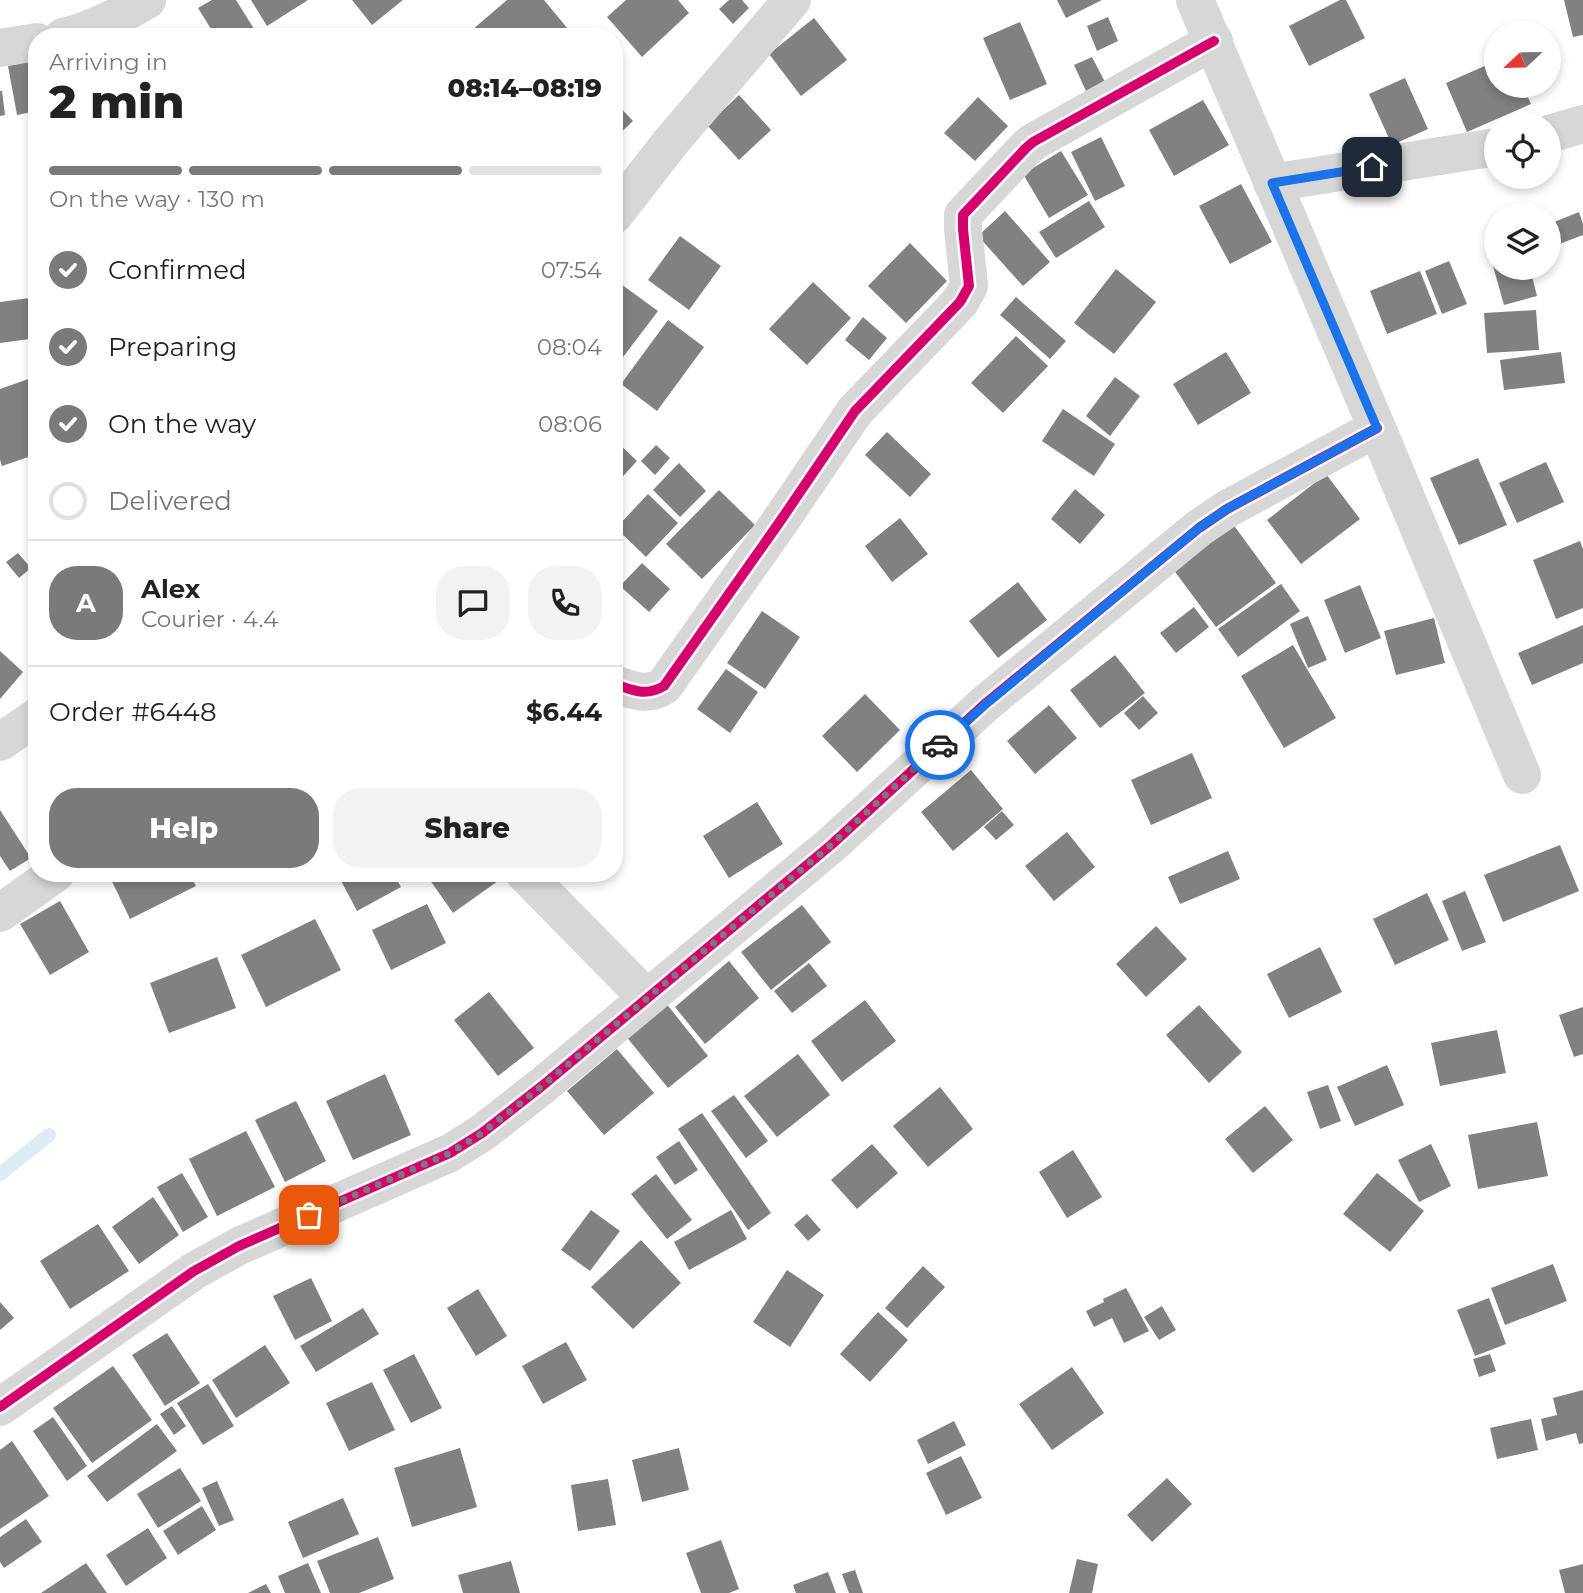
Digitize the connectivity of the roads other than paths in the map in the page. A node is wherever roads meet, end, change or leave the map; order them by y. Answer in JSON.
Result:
{"nodes":[{"id":1,"x":147,"y":0,"type":"edge"},
{"id":2,"x":792,"y":0,"type":"edge"},
{"id":3,"x":1195,"y":0,"type":"edge"},
{"id":4,"x":89,"y":28,"type":"edge"},
{"id":5,"x":1214,"y":41,"type":"junction"},
{"id":6,"x":28,"y":43,"type":"edge"},
{"id":7,"x":0,"y":48,"type":"edge"},
{"id":8,"x":1583,"y":124,"type":"edge"},
{"id":9,"x":1561,"y":131,"type":"edge"},
{"id":10,"x":1484,"y":149,"type":"edge"},
{"id":11,"x":1272,"y":183,"type":"junction"},
{"id":12,"x":623,"y":203,"type":"edge"},
{"id":13,"x":1377,"y":428,"type":"junction"},
{"id":14,"x":623,"y":686,"type":"edge"},
{"id":15,"x":28,"y":722,"type":"edge"},
{"id":16,"x":0,"y":742,"type":"edge"},
{"id":17,"x":1522,"y":775,"type":"dead end"},
{"id":18,"x":43,"y":882,"type":"edge"},
{"id":19,"x":533,"y":882,"type":"edge"},
{"id":20,"x":0,"y":913,"type":"edge"},
{"id":21,"x":647,"y":998,"type":"junction"},
{"id":22,"x":0,"y":1407,"type":"edge"}],
"edges":[{"from":1,"to":4,"type":"street"},
{"from":2,"to":12,"type":"street"},
{"from":3,"to":5,"type":"street"},
{"from":5,"to":11,"type":"street"},
{"from":5,"to":14,"type":"street"},
{"from":6,"to":7,"type":"street"},
{"from":8,"to":9,"type":"street"},
{"from":10,"to":11,"type":"street"},
{"from":11,"to":13,"type":"street"},
{"from":13,"to":17,"type":"street"},
{"from":13,"to":21,"type":"street"},
{"from":15,"to":16,"type":"street"},
{"from":18,"to":20,"type":"street"},
{"from":19,"to":21,"type":"street"},
{"from":21,"to":22,"type":"street"}]}
